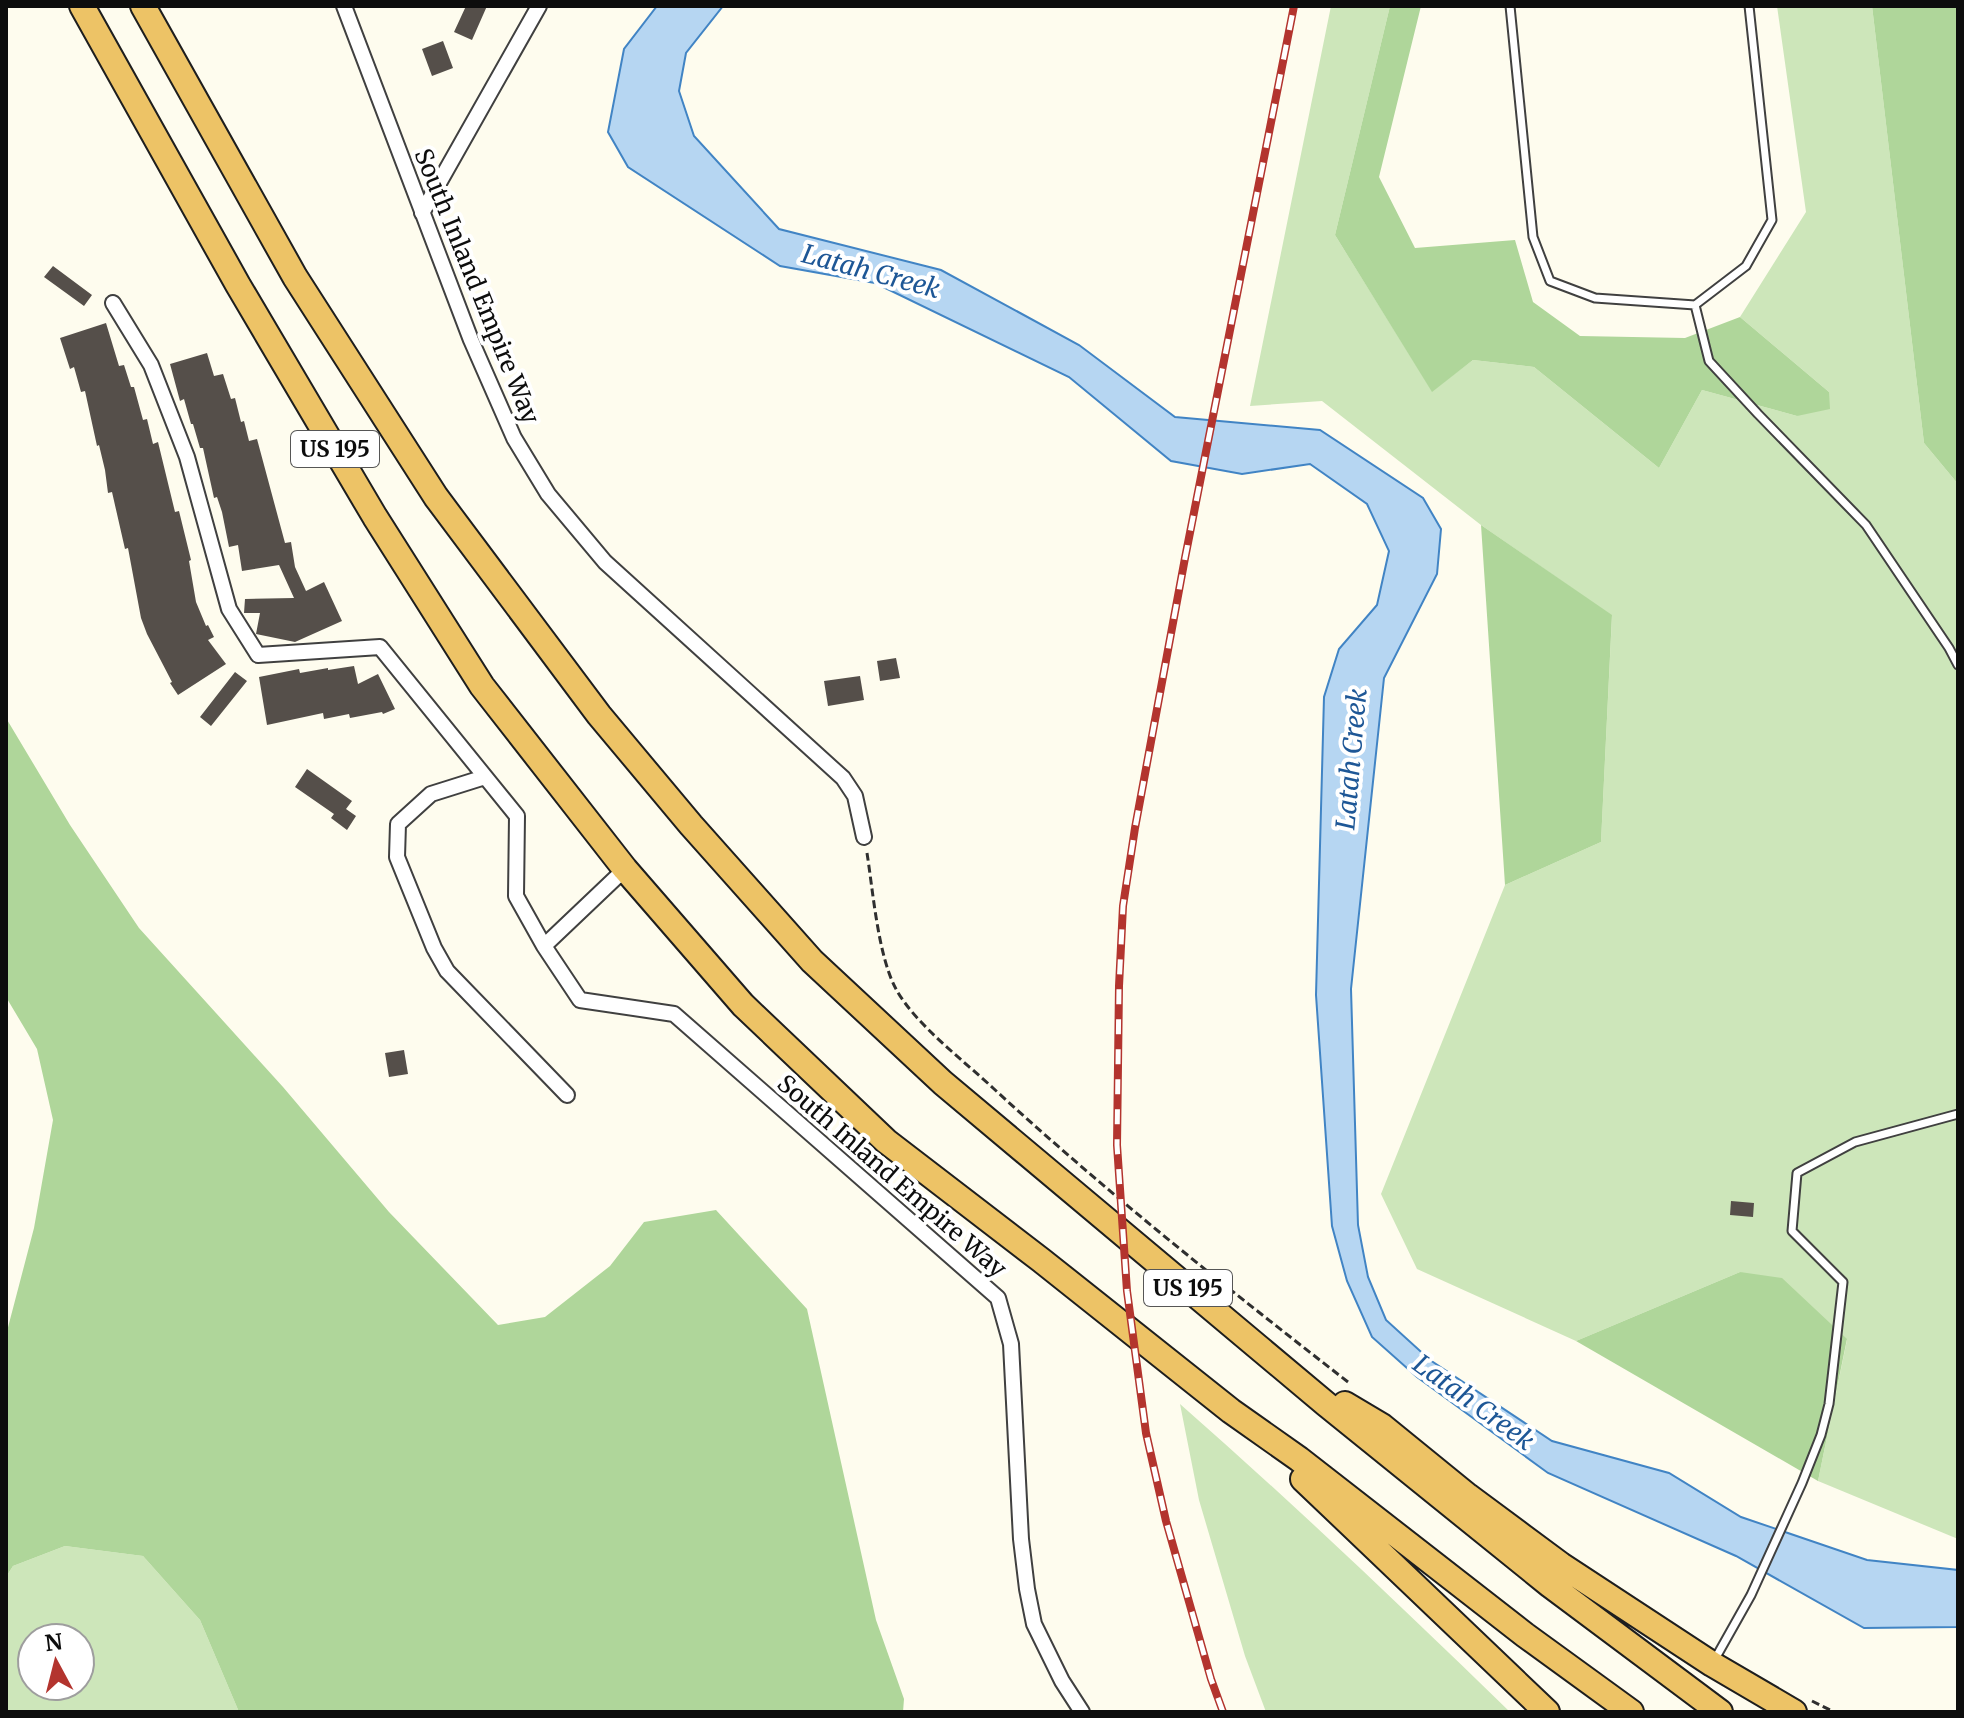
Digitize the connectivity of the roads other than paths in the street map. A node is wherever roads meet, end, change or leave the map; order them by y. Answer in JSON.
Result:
{"nodes":[{"id":1,"x":82,"y":6,"type":"edge"},
{"id":2,"x":143,"y":6,"type":"edge"},
{"id":3,"x":344,"y":6,"type":"edge"},
{"id":4,"x":539,"y":6,"type":"edge"},
{"id":5,"x":1510,"y":6,"type":"edge"},
{"id":6,"x":1749,"y":6,"type":"edge"},
{"id":7,"x":422,"y":213,"type":"junction"},
{"id":8,"x":113,"y":303,"type":"dead end"},
{"id":9,"x":1695,"y":305,"type":"junction"},
{"id":10,"x":1958,"y":665,"type":"edge"},
{"id":11,"x":485,"y":777,"type":"junction"},
{"id":12,"x":864,"y":837,"type":"road end"},
{"id":13,"x":625,"y":869,"type":"junction"},
{"id":14,"x":544,"y":946,"type":"junction"},
{"id":15,"x":567,"y":1095,"type":"dead end"},
{"id":16,"x":1958,"y":1114,"type":"edge"},
{"id":17,"x":1278,"y":1364,"type":"junction"},
{"id":18,"x":1231,"y":1411,"type":"junction"},
{"id":19,"x":1712,"y":1664,"type":"junction"},
{"id":20,"x":1801,"y":1705,"type":"edge"},
{"id":21,"x":1082,"y":1712,"type":"edge"},
{"id":22,"x":1547,"y":1712,"type":"edge"},
{"id":23,"x":1631,"y":1712,"type":"edge"},
{"id":24,"x":1720,"y":1712,"type":"edge"}],
"edges":[{"from":1,"to":13,"type":"highway","number":"US 195"},
{"from":2,"to":17,"type":"highway","number":"US 195"},
{"from":3,"to":7,"type":"street","name":"South Inland Empire Way"},
{"from":4,"to":7,"type":"street"},
{"from":5,"to":9,"type":"lane"},
{"from":6,"to":9,"type":"lane"},
{"from":7,"to":12,"type":"street","name":"South Inland Empire Way"},
{"from":8,"to":11,"type":"street","name":"South Inland Empire Way"},
{"from":9,"to":10,"type":"lane"},
{"from":11,"to":14,"type":"street","name":"South Inland Empire Way"},
{"from":11,"to":15,"type":"street"},
{"from":13,"to":14,"type":"street"},
{"from":13,"to":18,"type":"highway","number":"US 195"},
{"from":14,"to":21,"type":"street","name":"South Inland Empire Way"},
{"from":16,"to":19,"type":"lane"},
{"from":17,"to":19,"type":"highway"},
{"from":17,"to":24,"type":"highway","number":"US 195"},
{"from":18,"to":22,"type":"highway"},
{"from":18,"to":23,"type":"highway","number":"US 195"},
{"from":19,"to":20,"type":"highway"}]}
